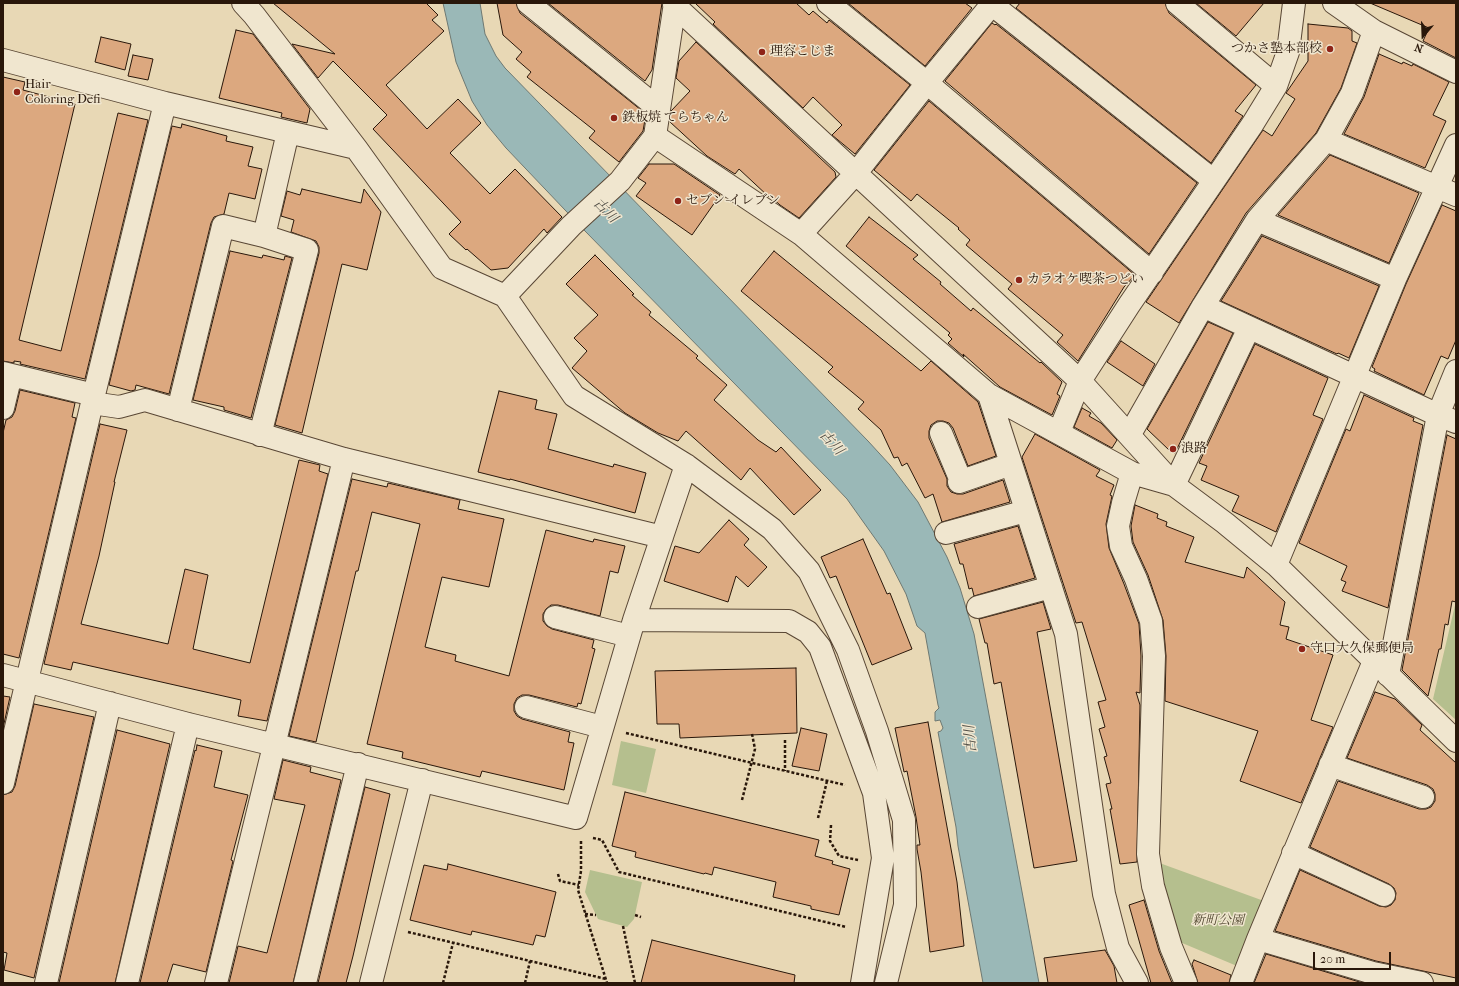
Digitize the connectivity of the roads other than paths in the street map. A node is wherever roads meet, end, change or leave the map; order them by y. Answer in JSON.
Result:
{"nodes":[{"id":1,"x":243,"y":3,"type":"edge"},
{"id":2,"x":528,"y":3,"type":"edge"},
{"id":3,"x":828,"y":3,"type":"edge"},
{"id":4,"x":992,"y":3,"type":"edge"},
{"id":5,"x":1177,"y":3,"type":"edge"},
{"id":6,"x":1294,"y":3,"type":"edge"},
{"id":7,"x":1334,"y":3,"type":"edge"},
{"id":8,"x":1365,"y":3,"type":"edge"},
{"id":9,"x":674,"y":4,"type":"edge"},
{"id":10,"x":1369,"y":28,"type":"junction"},
{"id":11,"x":3,"y":60,"type":"edge"},
{"id":12,"x":1456,"y":72,"type":"edge"},
{"id":13,"x":927,"y":83,"type":"junction"},
{"id":14,"x":1276,"y":86,"type":"junction"},
{"id":15,"x":165,"y":103,"type":"junction"},
{"id":16,"x":659,"y":109,"type":"junction"},
{"id":17,"x":288,"y":132,"type":"junction"},
{"id":18,"x":655,"y":136,"type":"junction"},
{"id":19,"x":1326,"y":140,"type":"junction"},
{"id":20,"x":1456,"y":145,"type":"edge"},
{"id":21,"x":356,"y":148,"type":"junction"},
{"id":22,"x":856,"y":173,"type":"junction"},
{"id":23,"x":1213,"y":180,"type":"junction"},
{"id":24,"x":1447,"y":191,"type":"edge"},
{"id":25,"x":1257,"y":220,"type":"junction"},
{"id":26,"x":801,"y":234,"type":"junction"},
{"id":27,"x":264,"y":236,"type":"junction"},
{"id":28,"x":1152,"y":272,"type":"junction"},
{"id":29,"x":1395,"y":279,"type":"junction"},
{"id":30,"x":505,"y":296,"type":"junction"},
{"id":31,"x":1203,"y":306,"type":"junction"},
{"id":32,"x":1249,"y":328,"type":"junction"},
{"id":33,"x":1456,"y":371,"type":"edge"},
{"id":34,"x":7,"y":374,"type":"edge"},
{"id":35,"x":1354,"y":376,"type":"junction"},
{"id":36,"x":1080,"y":381,"type":"junction"},
{"id":37,"x":989,"y":395,"type":"junction"},
{"id":38,"x":93,"y":399,"type":"junction"},
{"id":39,"x":3,"y":408,"type":"edge"},
{"id":40,"x":178,"y":410,"type":"junction"},
{"id":41,"x":1447,"y":419,"type":"edge"},
{"id":42,"x":1058,"y":432,"type":"junction"},
{"id":43,"x":942,"y":433,"type":"dead end"},
{"id":44,"x":1130,"y":434,"type":"junction"},
{"id":45,"x":260,"y":435,"type":"junction"},
{"id":46,"x":344,"y":459,"type":"junction"},
{"id":47,"x":1011,"y":464,"type":"junction"},
{"id":48,"x":686,"y":465,"type":"junction"},
{"id":49,"x":1132,"y":473,"type":"junction"},
{"id":50,"x":1174,"y":485,"type":"junction"},
{"id":51,"x":1026,"y":511,"type":"junction"},
{"id":52,"x":946,"y":533,"type":"dead end"},
{"id":53,"x":662,"y":537,"type":"junction"},
{"id":54,"x":1276,"y":565,"type":"junction"},
{"id":55,"x":1051,"y":587,"type":"junction"},
{"id":56,"x":978,"y":607,"type":"dead end"},
{"id":57,"x":556,"y":618,"type":"dead end"},
{"id":58,"x":631,"y":628,"type":"junction"},
{"id":59,"x":1381,"y":668,"type":"junction"},
{"id":60,"x":3,"y":675,"type":"edge"},
{"id":61,"x":28,"y":681,"type":"junction"},
{"id":62,"x":110,"y":703,"type":"junction"},
{"id":63,"x":526,"y":707,"type":"dead end"},
{"id":64,"x":188,"y":724,"type":"junction"},
{"id":65,"x":602,"y":727,"type":"junction"},
{"id":66,"x":1456,"y":741,"type":"edge"},
{"id":67,"x":274,"y":744,"type":"junction"},
{"id":68,"x":358,"y":764,"type":"junction"},
{"id":69,"x":1330,"y":765,"type":"junction"},
{"id":70,"x":422,"y":780,"type":"junction"},
{"id":71,"x":3,"y":783,"type":"edge"},
{"id":72,"x":1423,"y":797,"type":"dead end"},
{"id":73,"x":1293,"y":853,"type":"junction"},
{"id":74,"x":1384,"y":895,"type":"dead end"},
{"id":75,"x":1258,"y":939,"type":"junction"},
{"id":76,"x":1397,"y":980,"type":"edge"},
{"id":77,"x":46,"y":983,"type":"edge"},
{"id":78,"x":127,"y":983,"type":"edge"},
{"id":79,"x":216,"y":983,"type":"edge"},
{"id":80,"x":305,"y":983,"type":"edge"},
{"id":81,"x":371,"y":983,"type":"edge"},
{"id":82,"x":862,"y":983,"type":"edge"},
{"id":83,"x":886,"y":983,"type":"edge"},
{"id":84,"x":1136,"y":983,"type":"edge"},
{"id":85,"x":1186,"y":983,"type":"edge"},
{"id":86,"x":1241,"y":983,"type":"edge"},
{"id":87,"x":1422,"y":983,"type":"edge"}],
"edges":[{"from":1,"to":21,"type":"street"},
{"from":2,"to":16,"type":"street"},
{"from":3,"to":13,"type":"street"},
{"from":4,"to":13,"type":"street"},
{"from":4,"to":23,"type":"street"},
{"from":5,"to":14,"type":"street"},
{"from":6,"to":14,"type":"street"},
{"from":7,"to":10,"type":"street"},
{"from":8,"to":10,"type":"street"},
{"from":9,"to":16,"type":"street"},
{"from":9,"to":22,"type":"street"},
{"from":10,"to":12,"type":"street"},
{"from":10,"to":19,"type":"street"},
{"from":11,"to":15,"type":"street"},
{"from":13,"to":22,"type":"street"},
{"from":13,"to":28,"type":"street"},
{"from":14,"to":23,"type":"street"},
{"from":15,"to":17,"type":"street"},
{"from":15,"to":38,"type":"street"},
{"from":16,"to":18,"type":"street"},
{"from":17,"to":21,"type":"street"},
{"from":17,"to":27,"type":"street"},
{"from":18,"to":26,"type":"street"},
{"from":18,"to":30,"type":"street"},
{"from":19,"to":24,"type":"street"},
{"from":19,"to":25,"type":"street"},
{"from":20,"to":24,"type":"street"},
{"from":21,"to":30,"type":"street"},
{"from":22,"to":26,"type":"street"},
{"from":22,"to":36,"type":"street"},
{"from":23,"to":28,"type":"street"},
{"from":24,"to":29,"type":"street"},
{"from":25,"to":29,"type":"street"},
{"from":25,"to":31,"type":"street"},
{"from":26,"to":37,"type":"street"},
{"from":27,"to":40,"type":"street"},
{"from":27,"to":45,"type":"street"},
{"from":28,"to":36,"type":"street"},
{"from":29,"to":35,"type":"street"},
{"from":30,"to":48,"type":"street"},
{"from":31,"to":32,"type":"street"},
{"from":31,"to":44,"type":"street"},
{"from":32,"to":35,"type":"street"},
{"from":32,"to":50,"type":"street"},
{"from":33,"to":41,"type":"street"},
{"from":34,"to":38,"type":"street"},
{"from":34,"to":39,"type":"street"},
{"from":35,"to":41,"type":"street"},
{"from":35,"to":54,"type":"street"},
{"from":36,"to":42,"type":"street"},
{"from":36,"to":44,"type":"street"},
{"from":37,"to":42,"type":"street"},
{"from":37,"to":47,"type":"street"},
{"from":38,"to":40,"type":"street"},
{"from":38,"to":61,"type":"street"},
{"from":40,"to":45,"type":"street"},
{"from":41,"to":59,"type":"street"},
{"from":42,"to":49,"type":"street"},
{"from":43,"to":47,"type":"street"},
{"from":44,"to":50,"type":"street"},
{"from":45,"to":46,"type":"street"},
{"from":46,"to":53,"type":"street"},
{"from":46,"to":67,"type":"street"},
{"from":47,"to":51,"type":"street"},
{"from":48,"to":53,"type":"street"},
{"from":48,"to":83,"type":"street"},
{"from":49,"to":50,"type":"street"},
{"from":49,"to":85,"type":"street"},
{"from":50,"to":54,"type":"street"},
{"from":51,"to":52,"type":"street"},
{"from":51,"to":55,"type":"street"},
{"from":53,"to":58,"type":"street"},
{"from":54,"to":59,"type":"street"},
{"from":55,"to":56,"type":"street"},
{"from":55,"to":84,"type":"street"},
{"from":57,"to":58,"type":"street"},
{"from":58,"to":65,"type":"street"},
{"from":58,"to":82,"type":"street"},
{"from":59,"to":66,"type":"street"},
{"from":59,"to":69,"type":"street"},
{"from":60,"to":61,"type":"street"},
{"from":61,"to":62,"type":"street"},
{"from":61,"to":71,"type":"street"},
{"from":62,"to":64,"type":"street"},
{"from":62,"to":77,"type":"street"},
{"from":63,"to":65,"type":"street"},
{"from":64,"to":67,"type":"street"},
{"from":64,"to":78,"type":"street"},
{"from":65,"to":70,"type":"street"},
{"from":67,"to":68,"type":"street"},
{"from":67,"to":79,"type":"street"},
{"from":68,"to":70,"type":"street"},
{"from":68,"to":80,"type":"street"},
{"from":69,"to":72,"type":"street"},
{"from":69,"to":73,"type":"street"},
{"from":70,"to":81,"type":"street"},
{"from":73,"to":74,"type":"street"},
{"from":73,"to":75,"type":"street"},
{"from":75,"to":76,"type":"street"},
{"from":75,"to":86,"type":"street"},
{"from":76,"to":87,"type":"street"}]}
